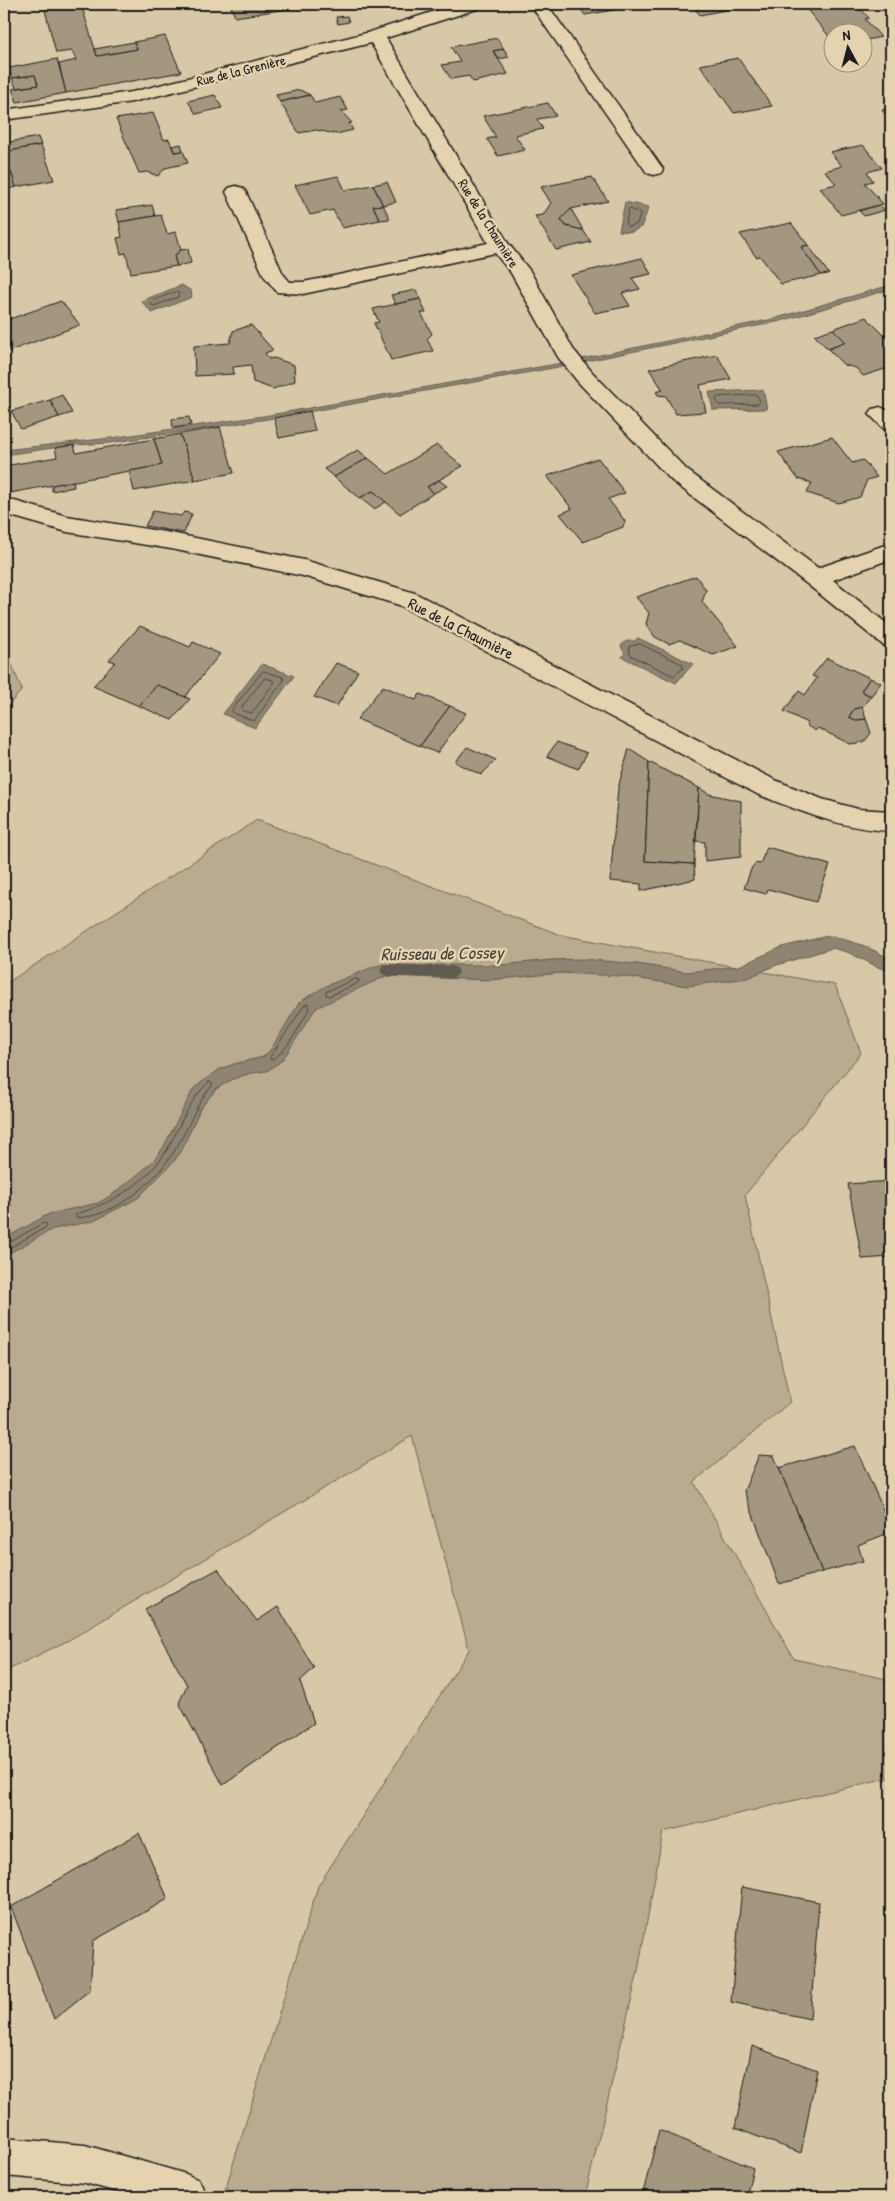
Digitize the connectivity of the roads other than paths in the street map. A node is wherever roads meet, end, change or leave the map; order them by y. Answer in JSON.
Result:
{"nodes":[{"id":1,"x":474,"y":4,"type":"edge"},
{"id":2,"x":539,"y":4,"type":"edge"},
{"id":3,"x":376,"y":36,"type":"junction"},
{"id":4,"x":4,"y":115,"type":"edge"},
{"id":5,"x":654,"y":170,"type":"dead end"},
{"id":6,"x":236,"y":192,"type":"dead end"},
{"id":7,"x":500,"y":246,"type":"junction"},
{"id":8,"x":4,"y":506,"type":"edge"},
{"id":9,"x":891,"y":551,"type":"edge"},
{"id":10,"x":815,"y":578,"type":"junction"},
{"id":11,"x":891,"y":639,"type":"edge"},
{"id":12,"x":891,"y":821,"type":"edge"},
{"id":13,"x":4,"y":2156,"type":"edge"},
{"id":14,"x":186,"y":2193,"type":"dead end"}],
"edges":[{"from":1,"to":3,"type":"street","name":"Rue de la Grenière"},
{"from":2,"to":5,"type":"street"},
{"from":3,"to":4,"type":"street","name":"Rue de la Grenière"},
{"from":3,"to":7,"type":"street","name":"Rue de la Chaumière"},
{"from":6,"to":7,"type":"street"},
{"from":7,"to":10,"type":"street","name":"Rue de la Chaumière"},
{"from":8,"to":12,"type":"street","name":"Rue de la Chaumière"},
{"from":9,"to":10,"type":"street"},
{"from":10,"to":11,"type":"street","name":"Rue de la Chaumière"},
{"from":13,"to":14,"type":"street"}]}
